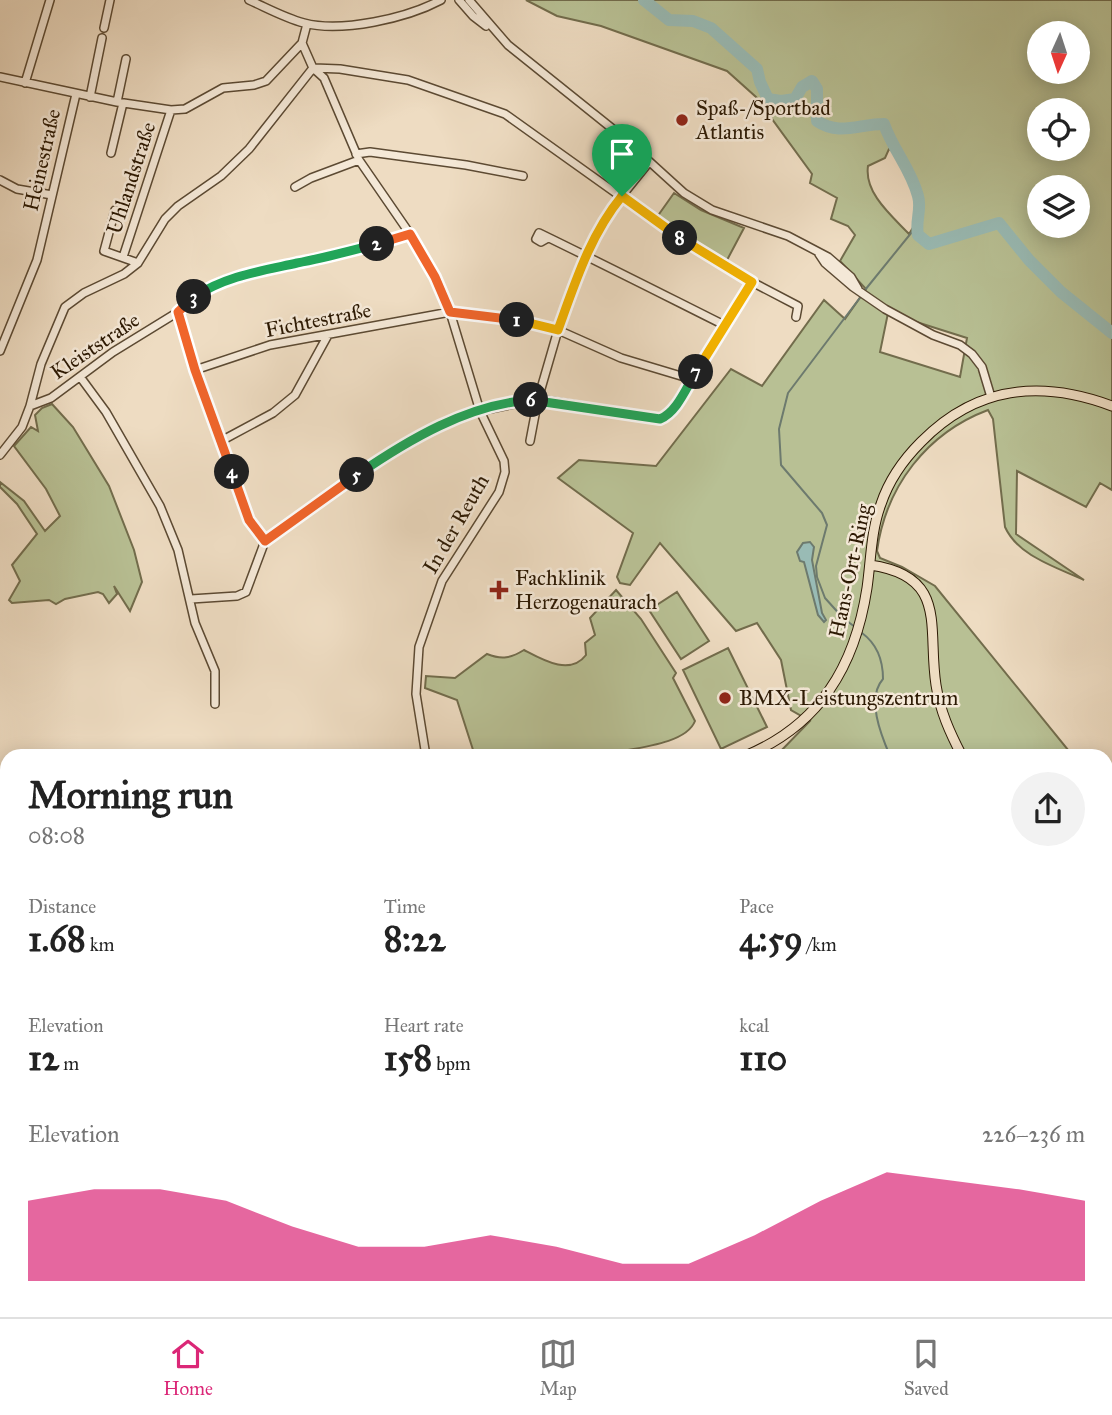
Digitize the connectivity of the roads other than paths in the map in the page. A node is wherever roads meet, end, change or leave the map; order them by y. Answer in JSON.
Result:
{"nodes":[{"id":1,"x":50,"y":0,"type":"edge"},
{"id":2,"x":110,"y":0,"type":"edge"},
{"id":3,"x":249,"y":0,"type":"edge"},
{"id":4,"x":441,"y":0,"type":"edge"},
{"id":5,"x":459,"y":0,"type":"edge"},
{"id":6,"x":469,"y":0,"type":"edge"},
{"id":7,"x":307,"y":24,"type":"junction"},
{"id":8,"x":104,"y":28,"type":"dead end"},
{"id":9,"x":498,"y":34,"type":"junction"},
{"id":10,"x":102,"y":38,"type":"dead end"},
{"id":11,"x":302,"y":43,"type":"junction"},
{"id":12,"x":126,"y":59,"type":"dead end"},
{"id":13,"x":313,"y":68,"type":"junction"},
{"id":14,"x":0,"y":77,"type":"edge"},
{"id":15,"x":25,"y":83,"type":"junction"},
{"id":16,"x":76,"y":94,"type":"junction"},
{"id":17,"x":90,"y":97,"type":"junction"},
{"id":18,"x":120,"y":102,"type":"junction"},
{"id":19,"x":171,"y":110,"type":"junction"},
{"id":20,"x":111,"y":153,"type":"dead end"},
{"id":21,"x":357,"y":157,"type":"junction"},
{"id":22,"x":649,"y":162,"type":"junction"},
{"id":23,"x":523,"y":176,"type":"dead end"},
{"id":24,"x":0,"y":180,"type":"edge"},
{"id":25,"x":295,"y":187,"type":"dead end"},
{"id":26,"x":52,"y":195,"type":"junction"},
{"id":27,"x":622,"y":196,"type":"junction"},
{"id":28,"x":115,"y":210,"type":"dead end"},
{"id":29,"x":410,"y":234,"type":"junction"},
{"id":30,"x":548,"y":237,"type":"dead end"},
{"id":31,"x":585,"y":256,"type":"junction"},
{"id":32,"x":123,"y":257,"type":"junction"},
{"id":33,"x":138,"y":263,"type":"junction"},
{"id":34,"x":752,"y":282,"type":"junction"},
{"id":35,"x":178,"y":312,"type":"junction"},
{"id":36,"x":450,"y":312,"type":"junction"},
{"id":37,"x":796,"y":317,"type":"dead end"},
{"id":38,"x":724,"y":325,"type":"junction"},
{"id":39,"x":558,"y":330,"type":"junction"},
{"id":40,"x":328,"y":335,"type":"junction"},
{"id":41,"x":0,"y":351,"type":"edge"},
{"id":42,"x":195,"y":370,"type":"junction"},
{"id":43,"x":80,"y":378,"type":"junction"},
{"id":44,"x":691,"y":379,"type":"junction"},
{"id":45,"x":991,"y":397,"type":"junction"},
{"id":46,"x":538,"y":400,"type":"junction"},
{"id":47,"x":30,"y":406,"type":"junction"},
{"id":48,"x":1112,"y":406,"type":"edge"},
{"id":49,"x":480,"y":411,"type":"junction"},
{"id":50,"x":221,"y":441,"type":"junction"},
{"id":51,"x":530,"y":441,"type":"dead end"},
{"id":52,"x":0,"y":455,"type":"edge"},
{"id":53,"x":265,"y":541,"type":"junction"},
{"id":54,"x":870,"y":565,"type":"junction"},
{"id":55,"x":191,"y":599,"type":"junction"},
{"id":56,"x":215,"y":704,"type":"dead end"},
{"id":57,"x":425,"y":749,"type":"edge"},
{"id":58,"x":759,"y":749,"type":"edge"},
{"id":59,"x":958,"y":749,"type":"edge"}],
"edges":[{"from":1,"to":15,"type":"street"},
{"from":2,"to":8,"type":"street"},
{"from":3,"to":7,"type":"street"},
{"from":4,"to":7,"type":"street"},
{"from":5,"to":9,"type":"street"},
{"from":6,"to":9,"type":"street"},
{"from":7,"to":11,"type":"street"},
{"from":9,"to":22,"type":"street"},
{"from":10,"to":17,"type":"street"},
{"from":11,"to":13,"type":"street"},
{"from":11,"to":19,"type":"street"},
{"from":12,"to":18,"type":"street"},
{"from":13,"to":21,"type":"street"},
{"from":13,"to":27,"type":"street"},
{"from":13,"to":33,"type":"street"},
{"from":14,"to":15,"type":"street"},
{"from":15,"to":16,"type":"street"},
{"from":16,"to":17,"type":"street"},
{"from":16,"to":26,"type":"street","name":"Heinestraße"},
{"from":17,"to":18,"type":"street"},
{"from":18,"to":19,"type":"street"},
{"from":18,"to":20,"type":"street"},
{"from":19,"to":32,"type":"street","name":"Uhlandstraße"},
{"from":21,"to":23,"type":"street"},
{"from":21,"to":25,"type":"street"},
{"from":21,"to":29,"type":"street"},
{"from":22,"to":27,"type":"street"},
{"from":22,"to":45,"type":"street"},
{"from":24,"to":26,"type":"street"},
{"from":26,"to":41,"type":"street","name":"Heinestraße"},
{"from":27,"to":31,"type":"street"},
{"from":27,"to":34,"type":"street"},
{"from":28,"to":32,"type":"street","name":"Uhlandstraße"},
{"from":29,"to":35,"type":"street","name":"Kleiststraße"},
{"from":29,"to":36,"type":"street"},
{"from":30,"to":31,"type":"street"},
{"from":31,"to":38,"type":"street"},
{"from":31,"to":39,"type":"street"},
{"from":32,"to":33,"type":"street","name":"Uhlandstraße"},
{"from":33,"to":47,"type":"street"},
{"from":34,"to":37,"type":"street"},
{"from":34,"to":38,"type":"street"},
{"from":35,"to":42,"type":"street"},
{"from":35,"to":43,"type":"street","name":"Kleiststraße"},
{"from":36,"to":39,"type":"street","name":"Fichtestraße"},
{"from":36,"to":40,"type":"street","name":"Fichtestraße"},
{"from":36,"to":49,"type":"street"},
{"from":38,"to":44,"type":"street"},
{"from":39,"to":44,"type":"street","name":"Fichtestraße"},
{"from":39,"to":46,"type":"street"},
{"from":40,"to":42,"type":"street","name":"Fichtestraße"},
{"from":40,"to":50,"type":"street"},
{"from":42,"to":50,"type":"street"},
{"from":43,"to":47,"type":"street","name":"Kleiststraße"},
{"from":43,"to":55,"type":"street"},
{"from":44,"to":46,"type":"street"},
{"from":45,"to":48,"type":"main road","name":"Hans-Ort-Ring"},
{"from":45,"to":54,"type":"main road","name":"Hans-Ort-Ring"},
{"from":46,"to":49,"type":"street"},
{"from":46,"to":51,"type":"street"},
{"from":47,"to":52,"type":"street"},
{"from":49,"to":53,"type":"street"},
{"from":49,"to":57,"type":"street","name":"In der Reuth"},
{"from":50,"to":53,"type":"street"},
{"from":53,"to":55,"type":"street"},
{"from":54,"to":58,"type":"main road","name":"Hans-Ort-Ring"},
{"from":54,"to":59,"type":"main road"},
{"from":55,"to":56,"type":"street"}]}
